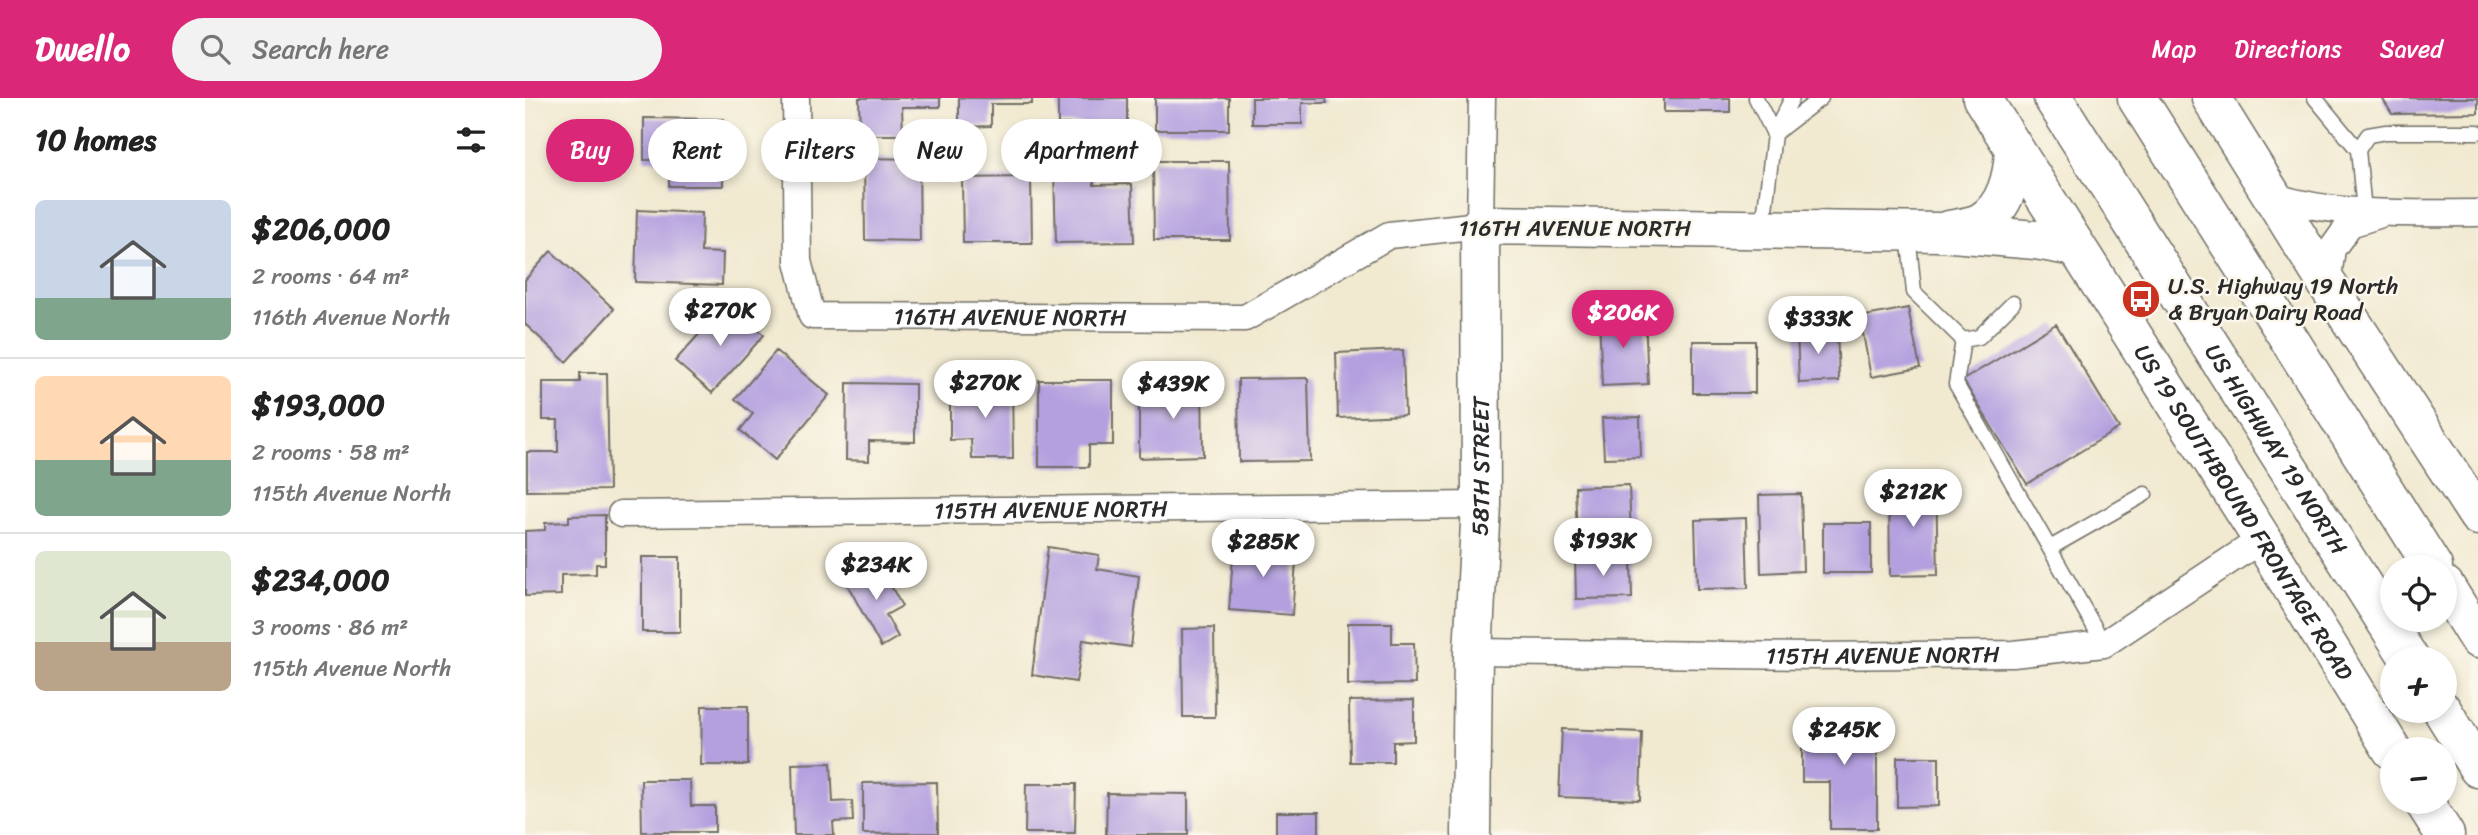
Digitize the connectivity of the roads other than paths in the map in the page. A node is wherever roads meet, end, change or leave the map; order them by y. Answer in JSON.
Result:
{"nodes":[{"id":1,"x":796,"y":98,"type":"edge"},
{"id":2,"x":1482,"y":98,"type":"edge"},
{"id":3,"x":1756,"y":98,"type":"edge"},
{"id":4,"x":1792,"y":98,"type":"edge"},
{"id":5,"x":1821,"y":98,"type":"edge"},
{"id":6,"x":1982,"y":98,"type":"edge"},
{"id":7,"x":2053,"y":98,"type":"edge"},
{"id":8,"x":2137,"y":98,"type":"edge"},
{"id":9,"x":2211,"y":98,"type":"edge"},
{"id":10,"x":2315,"y":98,"type":"edge"},
{"id":11,"x":2478,"y":132,"type":"edge"},
{"id":12,"x":1774,"y":134,"type":"junction"},
{"id":13,"x":2014,"y":149,"type":"junction"},
{"id":14,"x":2358,"y":150,"type":"junction"},
{"id":15,"x":2273,"y":196,"type":"junction"},
{"id":16,"x":2373,"y":212,"type":"junction"},
{"id":17,"x":2478,"y":213,"type":"edge"},
{"id":18,"x":1481,"y":225,"type":"junction"},
{"id":19,"x":1763,"y":228,"type":"junction"},
{"id":20,"x":1924,"y":232,"type":"junction"},
{"id":21,"x":2075,"y":247,"type":"junction"},
{"id":22,"x":2327,"y":284,"type":"junction"},
{"id":23,"x":2013,"y":303,"type":"dead end"},
{"id":24,"x":1963,"y":340,"type":"junction"},
{"id":25,"x":2145,"y":494,"type":"dead end"},
{"id":26,"x":1481,"y":505,"type":"junction"},
{"id":27,"x":621,"y":514,"type":"dead end"},
{"id":28,"x":2478,"y":516,"type":"edge"},
{"id":29,"x":2262,"y":538,"type":"junction"},
{"id":30,"x":2050,"y":548,"type":"junction"},
{"id":31,"x":2425,"y":555,"type":"edge"},
{"id":32,"x":2457,"y":605,"type":"edge"},
{"id":33,"x":2478,"y":639,"type":"edge"},
{"id":34,"x":2104,"y":644,"type":"junction"},
{"id":35,"x":2401,"y":646,"type":"edge"},
{"id":36,"x":1472,"y":652,"type":"junction"},
{"id":37,"x":2450,"y":723,"type":"edge"},
{"id":38,"x":2450,"y":723,"type":"edge"},
{"id":39,"x":2384,"y":737,"type":"edge"},
{"id":40,"x":2478,"y":768,"type":"edge"},
{"id":41,"x":2478,"y":777,"type":"edge"},
{"id":42,"x":2432,"y":814,"type":"edge"},
{"id":43,"x":1471,"y":835,"type":"edge"},
{"id":44,"x":2445,"y":835,"type":"edge"}],
"edges":[{"from":1,"to":18,"type":"street","name":"116TH AVENUE NORTH"},
{"from":2,"to":18,"type":"street","name":"58TH STREET"},
{"from":3,"to":12,"type":"lane"},
{"from":4,"to":12,"type":"lane"},
{"from":5,"to":12,"type":"lane"},
{"from":6,"to":13,"type":"main road","name":"US 19 SOUTHBOUND FRONTAGE ROAD"},
{"from":7,"to":35,"type":"main road","name":"US HIGHWAY 19 NORTH"},
{"from":8,"to":31,"type":"main road"},
{"from":9,"to":15,"type":"main road"},
{"from":10,"to":14,"type":"lane"},
{"from":11,"to":14,"type":"lane"},
{"from":12,"to":19,"type":"lane"},
{"from":13,"to":20,"type":"main road","name":"116TH AVENUE NORTH"},
{"from":13,"to":21,"type":"main road","name":"US 19 SOUTHBOUND FRONTAGE ROAD"},
{"from":14,"to":16,"type":"lane"},
{"from":15,"to":16,"type":"street"},
{"from":15,"to":22,"type":"main road"},
{"from":16,"to":17,"type":"street"},
{"from":16,"to":22,"type":"street"},
{"from":18,"to":19,"type":"main road","name":"116TH AVENUE NORTH"},
{"from":18,"to":26,"type":"main road","name":"58TH STREET"},
{"from":19,"to":20,"type":"main road","name":"116TH AVENUE NORTH"},
{"from":20,"to":21,"type":"main road","name":"116TH AVENUE NORTH"},
{"from":20,"to":24,"type":"lane"},
{"from":21,"to":29,"type":"main road","name":"US 19 SOUTHBOUND FRONTAGE ROAD"},
{"from":22,"to":28,"type":"main road"},
{"from":23,"to":24,"type":"lane"},
{"from":24,"to":30,"type":"lane"},
{"from":25,"to":30,"type":"lane"},
{"from":26,"to":27,"type":"street","name":"115TH AVENUE NORTH"},
{"from":26,"to":36,"type":"main road","name":"58TH STREET"},
{"from":29,"to":34,"type":"street","name":"115TH AVENUE NORTH"},
{"from":29,"to":39,"type":"main road","name":"US 19 SOUTHBOUND FRONTAGE ROAD"},
{"from":30,"to":34,"type":"lane"},
{"from":32,"to":33,"type":"main road"},
{"from":34,"to":36,"type":"street","name":"115TH AVENUE NORTH"},
{"from":36,"to":43,"type":"main road","name":"58TH STREET"},
{"from":37,"to":40,"type":"main road"},
{"from":38,"to":41,"type":"main road"},
{"from":42,"to":44,"type":"main road"}]}
